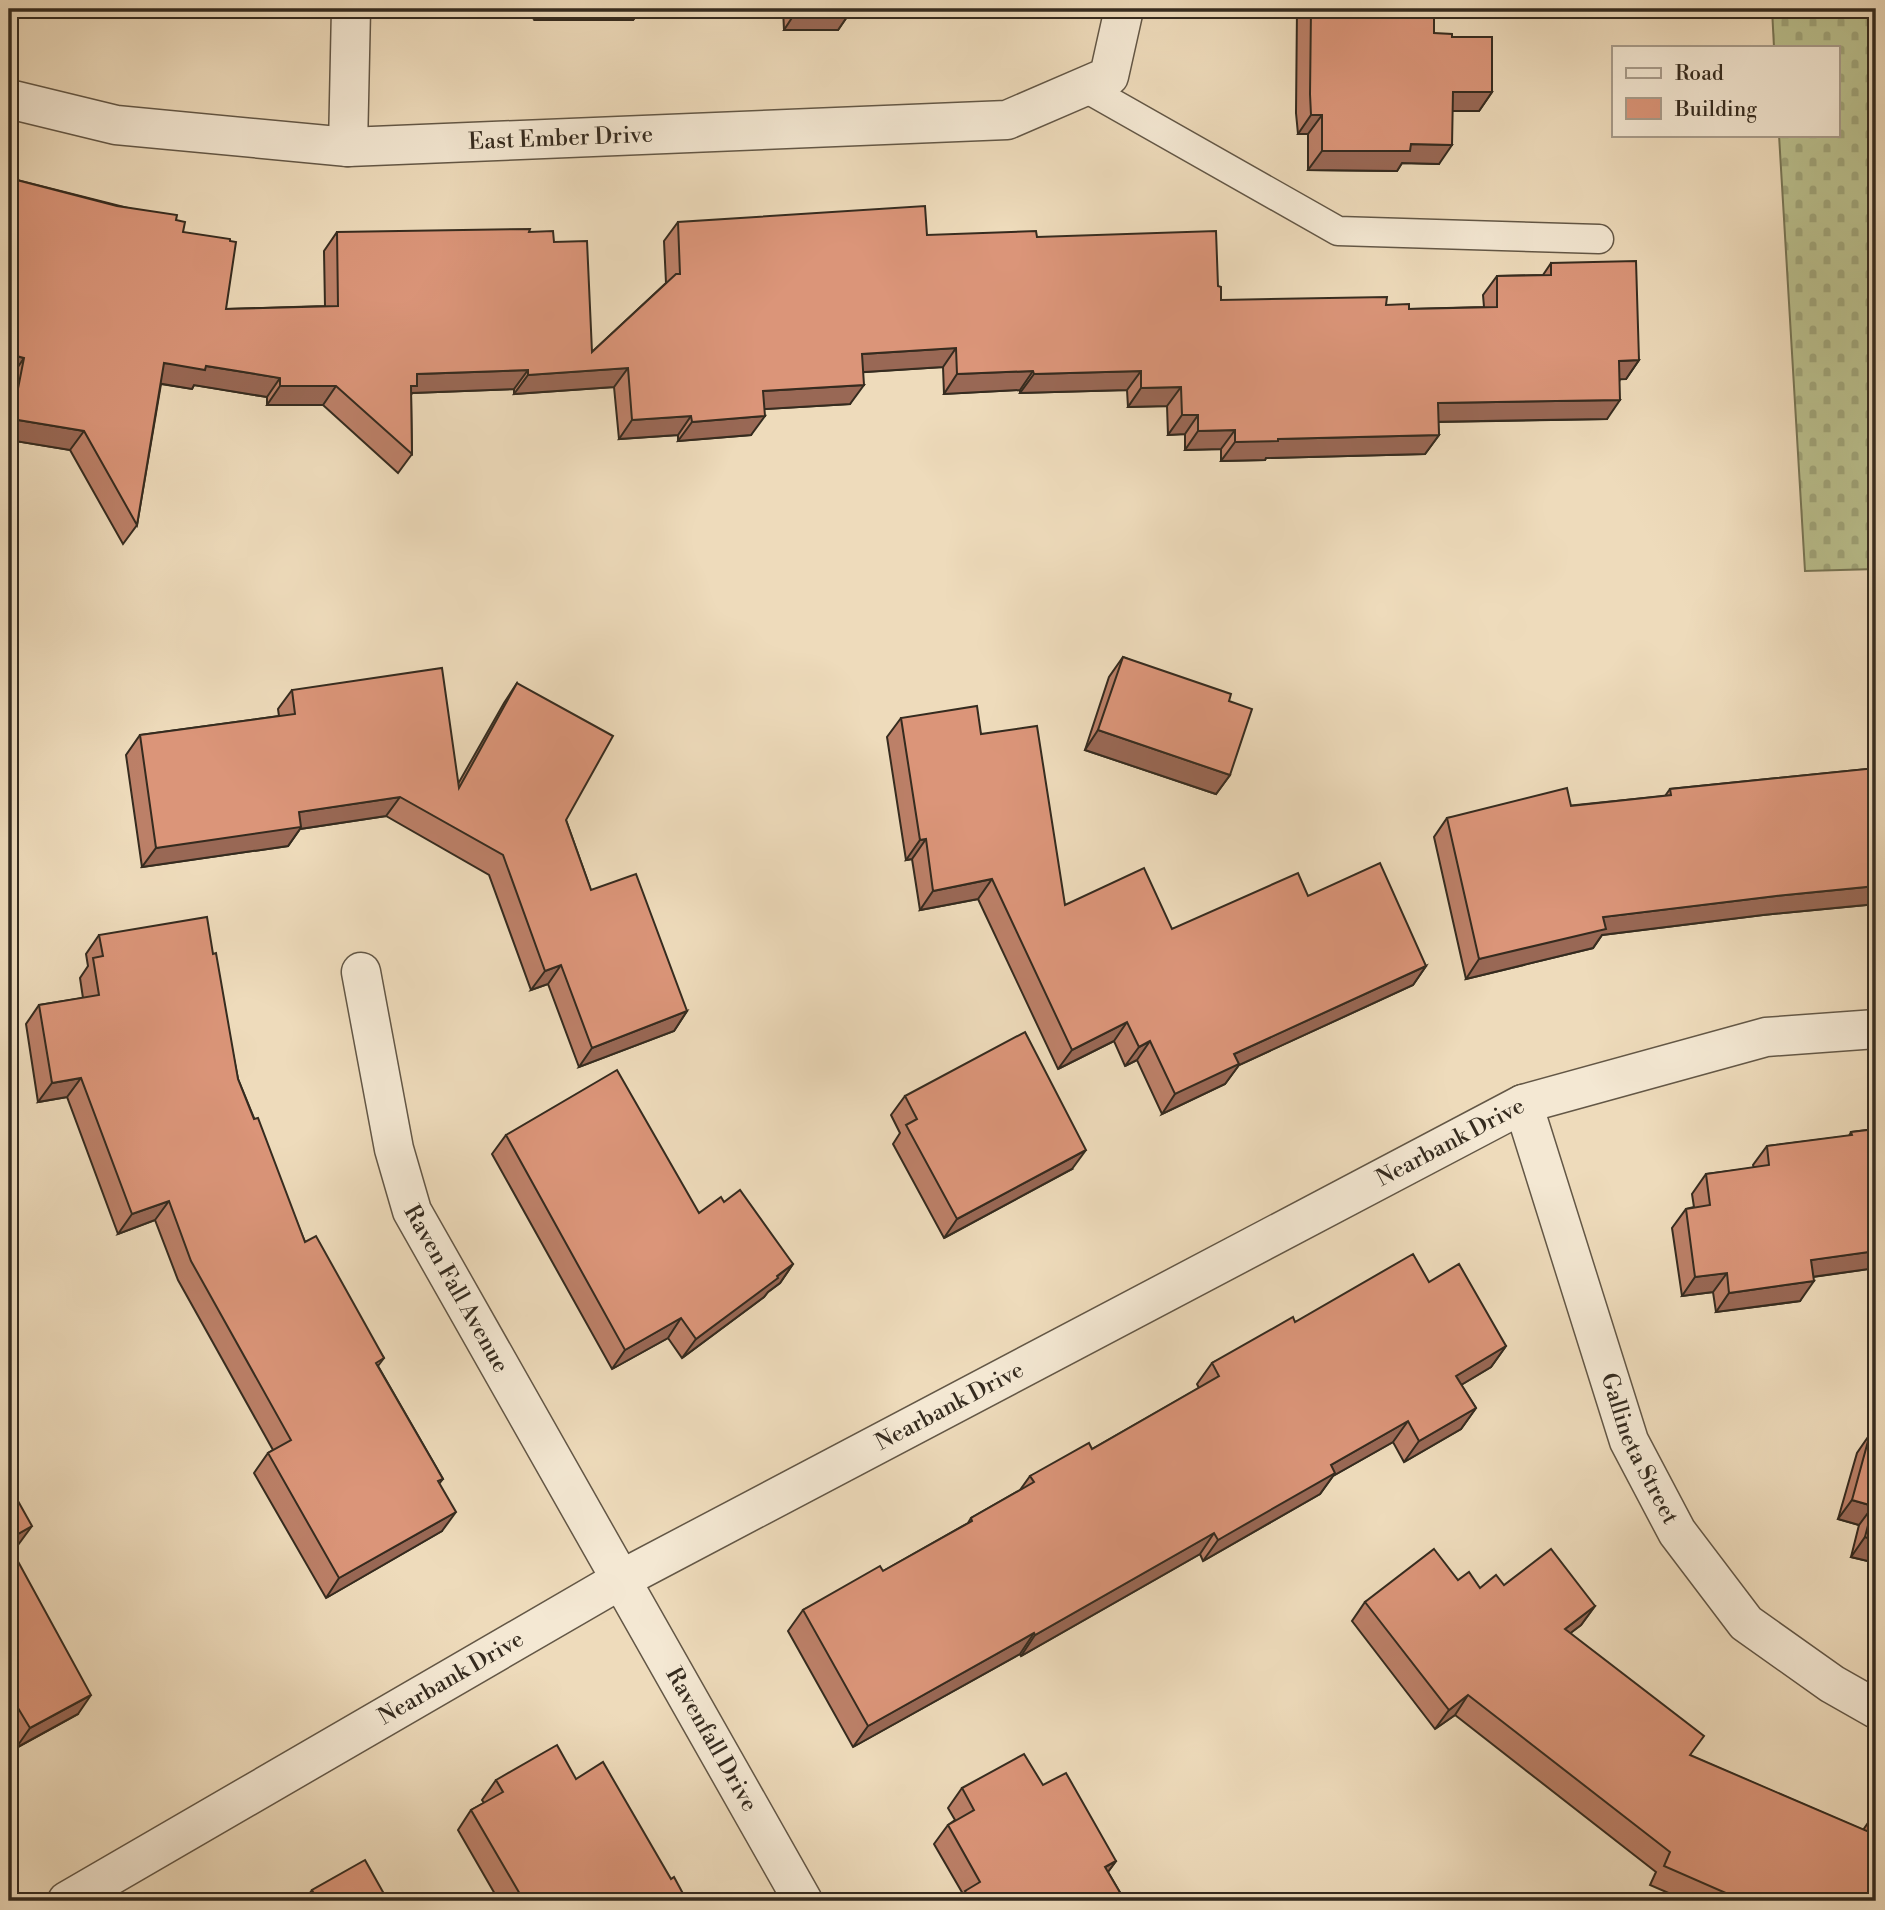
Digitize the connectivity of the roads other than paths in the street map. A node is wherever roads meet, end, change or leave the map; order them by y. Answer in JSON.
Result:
{"nodes":[{"id":1,"x":351,"y":9,"type":"edge"},
{"id":2,"x":1124,"y":9,"type":"edge"},
{"id":3,"x":1097,"y":81,"type":"junction"},
{"id":4,"x":9,"y":99,"type":"edge"},
{"id":5,"x":348,"y":147,"type":"junction"},
{"id":6,"x":1599,"y":239,"type":"dead end"},
{"id":7,"x":361,"y":972,"type":"dead end"},
{"id":8,"x":1876,"y":1029,"type":"edge"},
{"id":9,"x":1523,"y":1104,"type":"junction"},
{"id":10,"x":622,"y":1579,"type":"junction"},
{"id":11,"x":1876,"y":1709,"type":"edge"},
{"id":12,"x":67,"y":1901,"type":"edge"},
{"id":13,"x":803,"y":1901,"type":"edge"}],
"edges":[{"from":1,"to":5,"type":"street"},
{"from":2,"to":3,"type":"street"},
{"from":3,"to":5,"type":"street","name":"East Ember Drive"},
{"from":3,"to":6,"type":"lane"},
{"from":4,"to":5,"type":"street","name":"East Ember Drive"},
{"from":7,"to":10,"type":"street","name":"Raven Fall Avenue"},
{"from":8,"to":9,"type":"street","name":"Nearbank Drive"},
{"from":9,"to":10,"type":"street","name":"Nearbank Drive"},
{"from":9,"to":11,"type":"street","name":"Gallineta Street"},
{"from":10,"to":12,"type":"street","name":"Nearbank Drive"},
{"from":10,"to":13,"type":"street","name":"Ravenfall Drive"}]}
